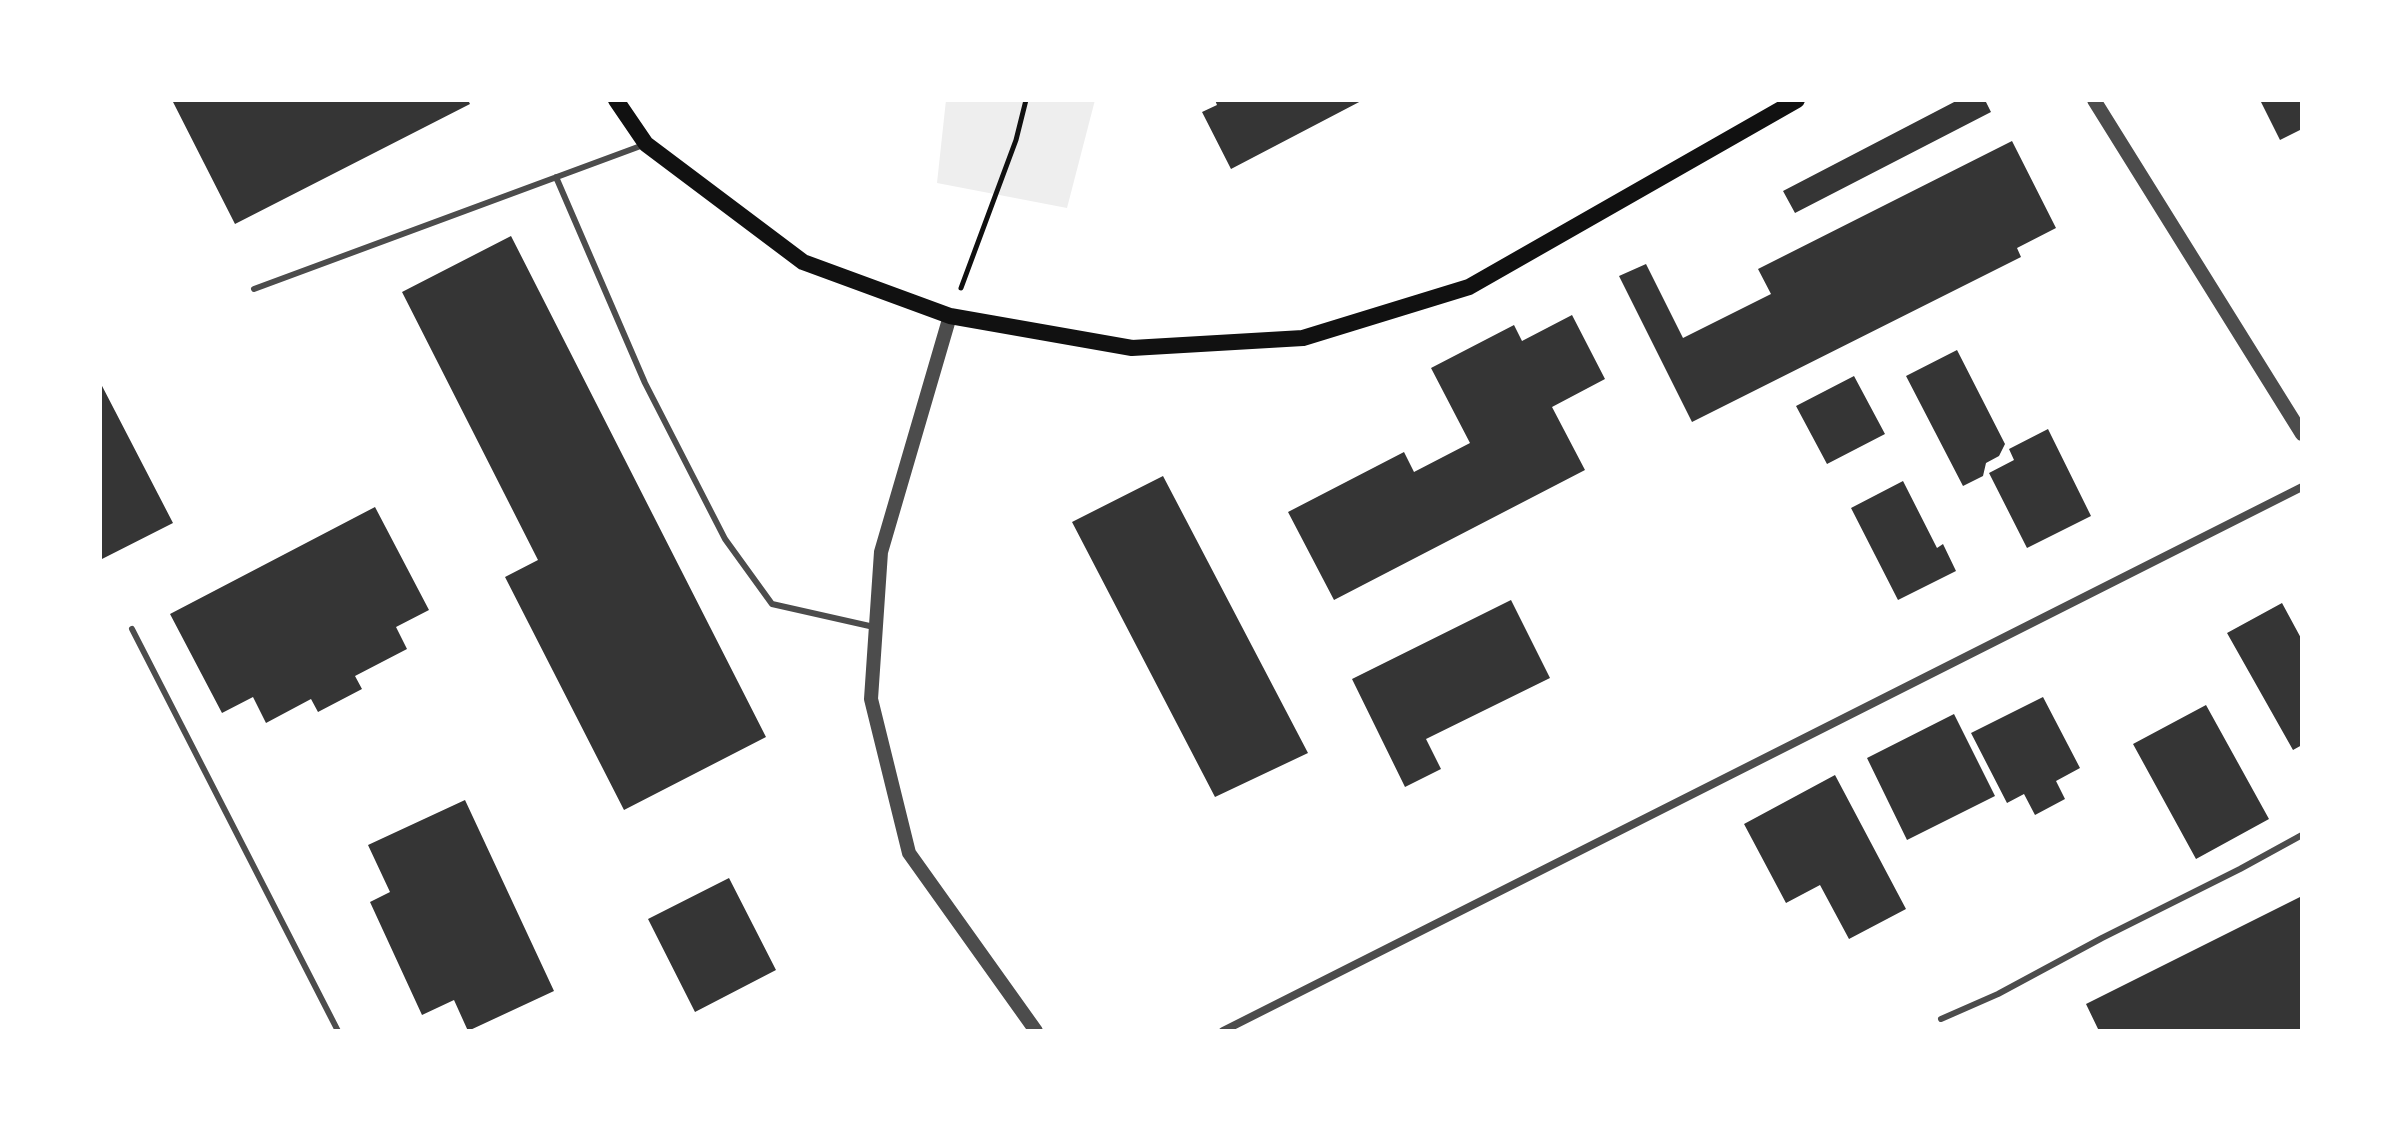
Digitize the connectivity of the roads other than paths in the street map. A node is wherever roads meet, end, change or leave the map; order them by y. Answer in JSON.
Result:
{"nodes":[{"id":1,"x":616,"y":100,"type":"edge"},
{"id":2,"x":1797,"y":100,"type":"edge"},
{"id":3,"x":2094,"y":100,"type":"edge"},
{"id":4,"x":646,"y":144,"type":"junction"},
{"id":5,"x":556,"y":177,"type":"junction"},
{"id":6,"x":254,"y":289,"type":"dead end"},
{"id":7,"x":950,"y":316,"type":"junction"},
{"id":8,"x":2302,"y":434,"type":"edge"},
{"id":9,"x":2302,"y":487,"type":"edge"},
{"id":10,"x":876,"y":627,"type":"junction"},
{"id":11,"x":132,"y":629,"type":"dead end"},
{"id":12,"x":2302,"y":835,"type":"edge"},
{"id":13,"x":1941,"y":1019,"type":"dead end"},
{"id":14,"x":338,"y":1031,"type":"edge"},
{"id":15,"x":1036,"y":1031,"type":"edge"},
{"id":16,"x":1223,"y":1031,"type":"edge"}],
"edges":[{"from":1,"to":4,"type":"main road"},
{"from":2,"to":7,"type":"main road"},
{"from":3,"to":8,"type":"street"},
{"from":4,"to":5,"type":"lane"},
{"from":4,"to":7,"type":"main road"},
{"from":5,"to":6,"type":"lane"},
{"from":5,"to":10,"type":"lane"},
{"from":7,"to":10,"type":"street"},
{"from":9,"to":16,"type":"street"},
{"from":10,"to":15,"type":"street"},
{"from":11,"to":14,"type":"lane"},
{"from":12,"to":13,"type":"lane"}]}
